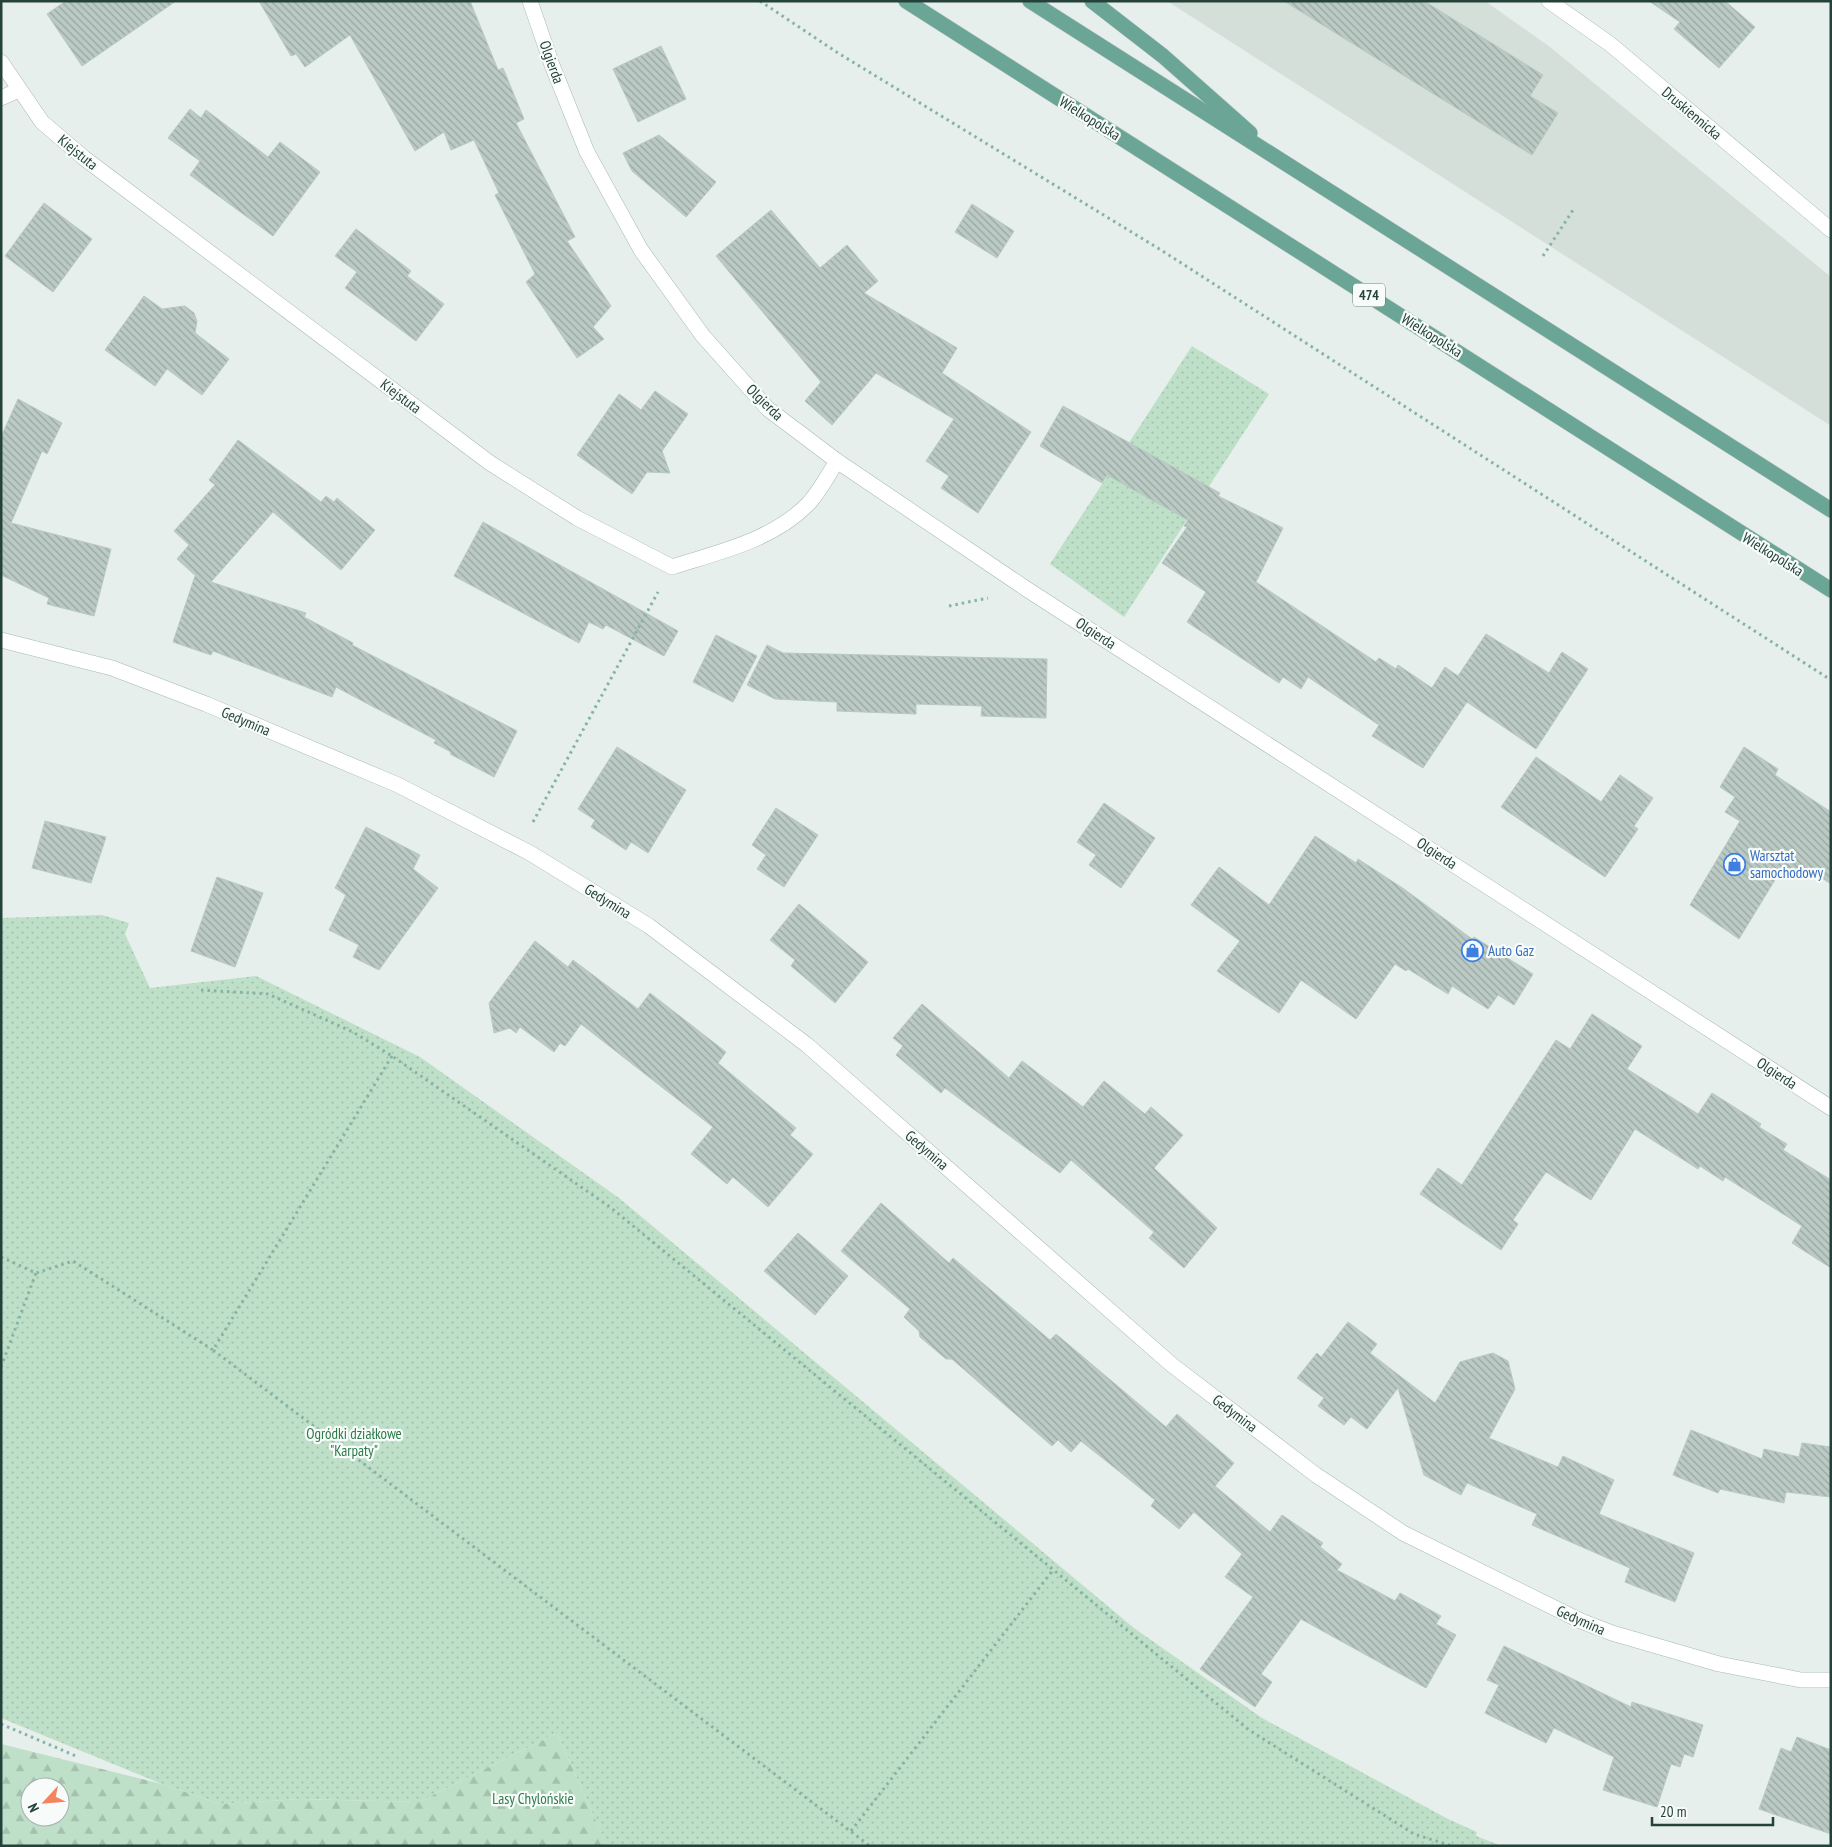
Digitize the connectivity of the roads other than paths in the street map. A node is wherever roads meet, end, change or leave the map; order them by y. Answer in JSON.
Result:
{"nodes":[{"id":1,"x":530,"y":1,"type":"edge"},
{"id":2,"x":906,"y":1,"type":"edge"},
{"id":3,"x":1030,"y":1,"type":"edge"},
{"id":4,"x":1092,"y":1,"type":"edge"},
{"id":5,"x":1549,"y":1,"type":"edge"},
{"id":6,"x":1,"y":62,"type":"edge"},
{"id":7,"x":19,"y":90,"type":"junction"},
{"id":8,"x":1,"y":98,"type":"edge"},
{"id":9,"x":1287,"y":166,"type":"junction"},
{"id":10,"x":1831,"y":230,"type":"edge"},
{"id":11,"x":837,"y":461,"type":"junction"},
{"id":12,"x":1831,"y":510,"type":"edge"},
{"id":13,"x":1831,"y":590,"type":"edge"},
{"id":14,"x":1,"y":640,"type":"edge"},
{"id":15,"x":1831,"y":1108,"type":"edge"},
{"id":16,"x":1831,"y":1680,"type":"edge"}],
"edges":[{"from":1,"to":11,"type":"street","name":"Olgierda"},
{"from":2,"to":13,"type":"main road","name":"Wielkopolska","number":"474"},
{"from":3,"to":9,"type":"main road"},
{"from":4,"to":9,"type":"main road"},
{"from":5,"to":10,"type":"street","name":"Druskiennicka"},
{"from":6,"to":7,"type":"street","name":"Kiejstuta"},
{"from":7,"to":8,"type":"street"},
{"from":7,"to":11,"type":"street","name":"Kiejstuta"},
{"from":9,"to":12,"type":"main road"},
{"from":11,"to":15,"type":"street","name":"Olgierda"},
{"from":14,"to":16,"type":"street","name":"Gedymina"}]}
